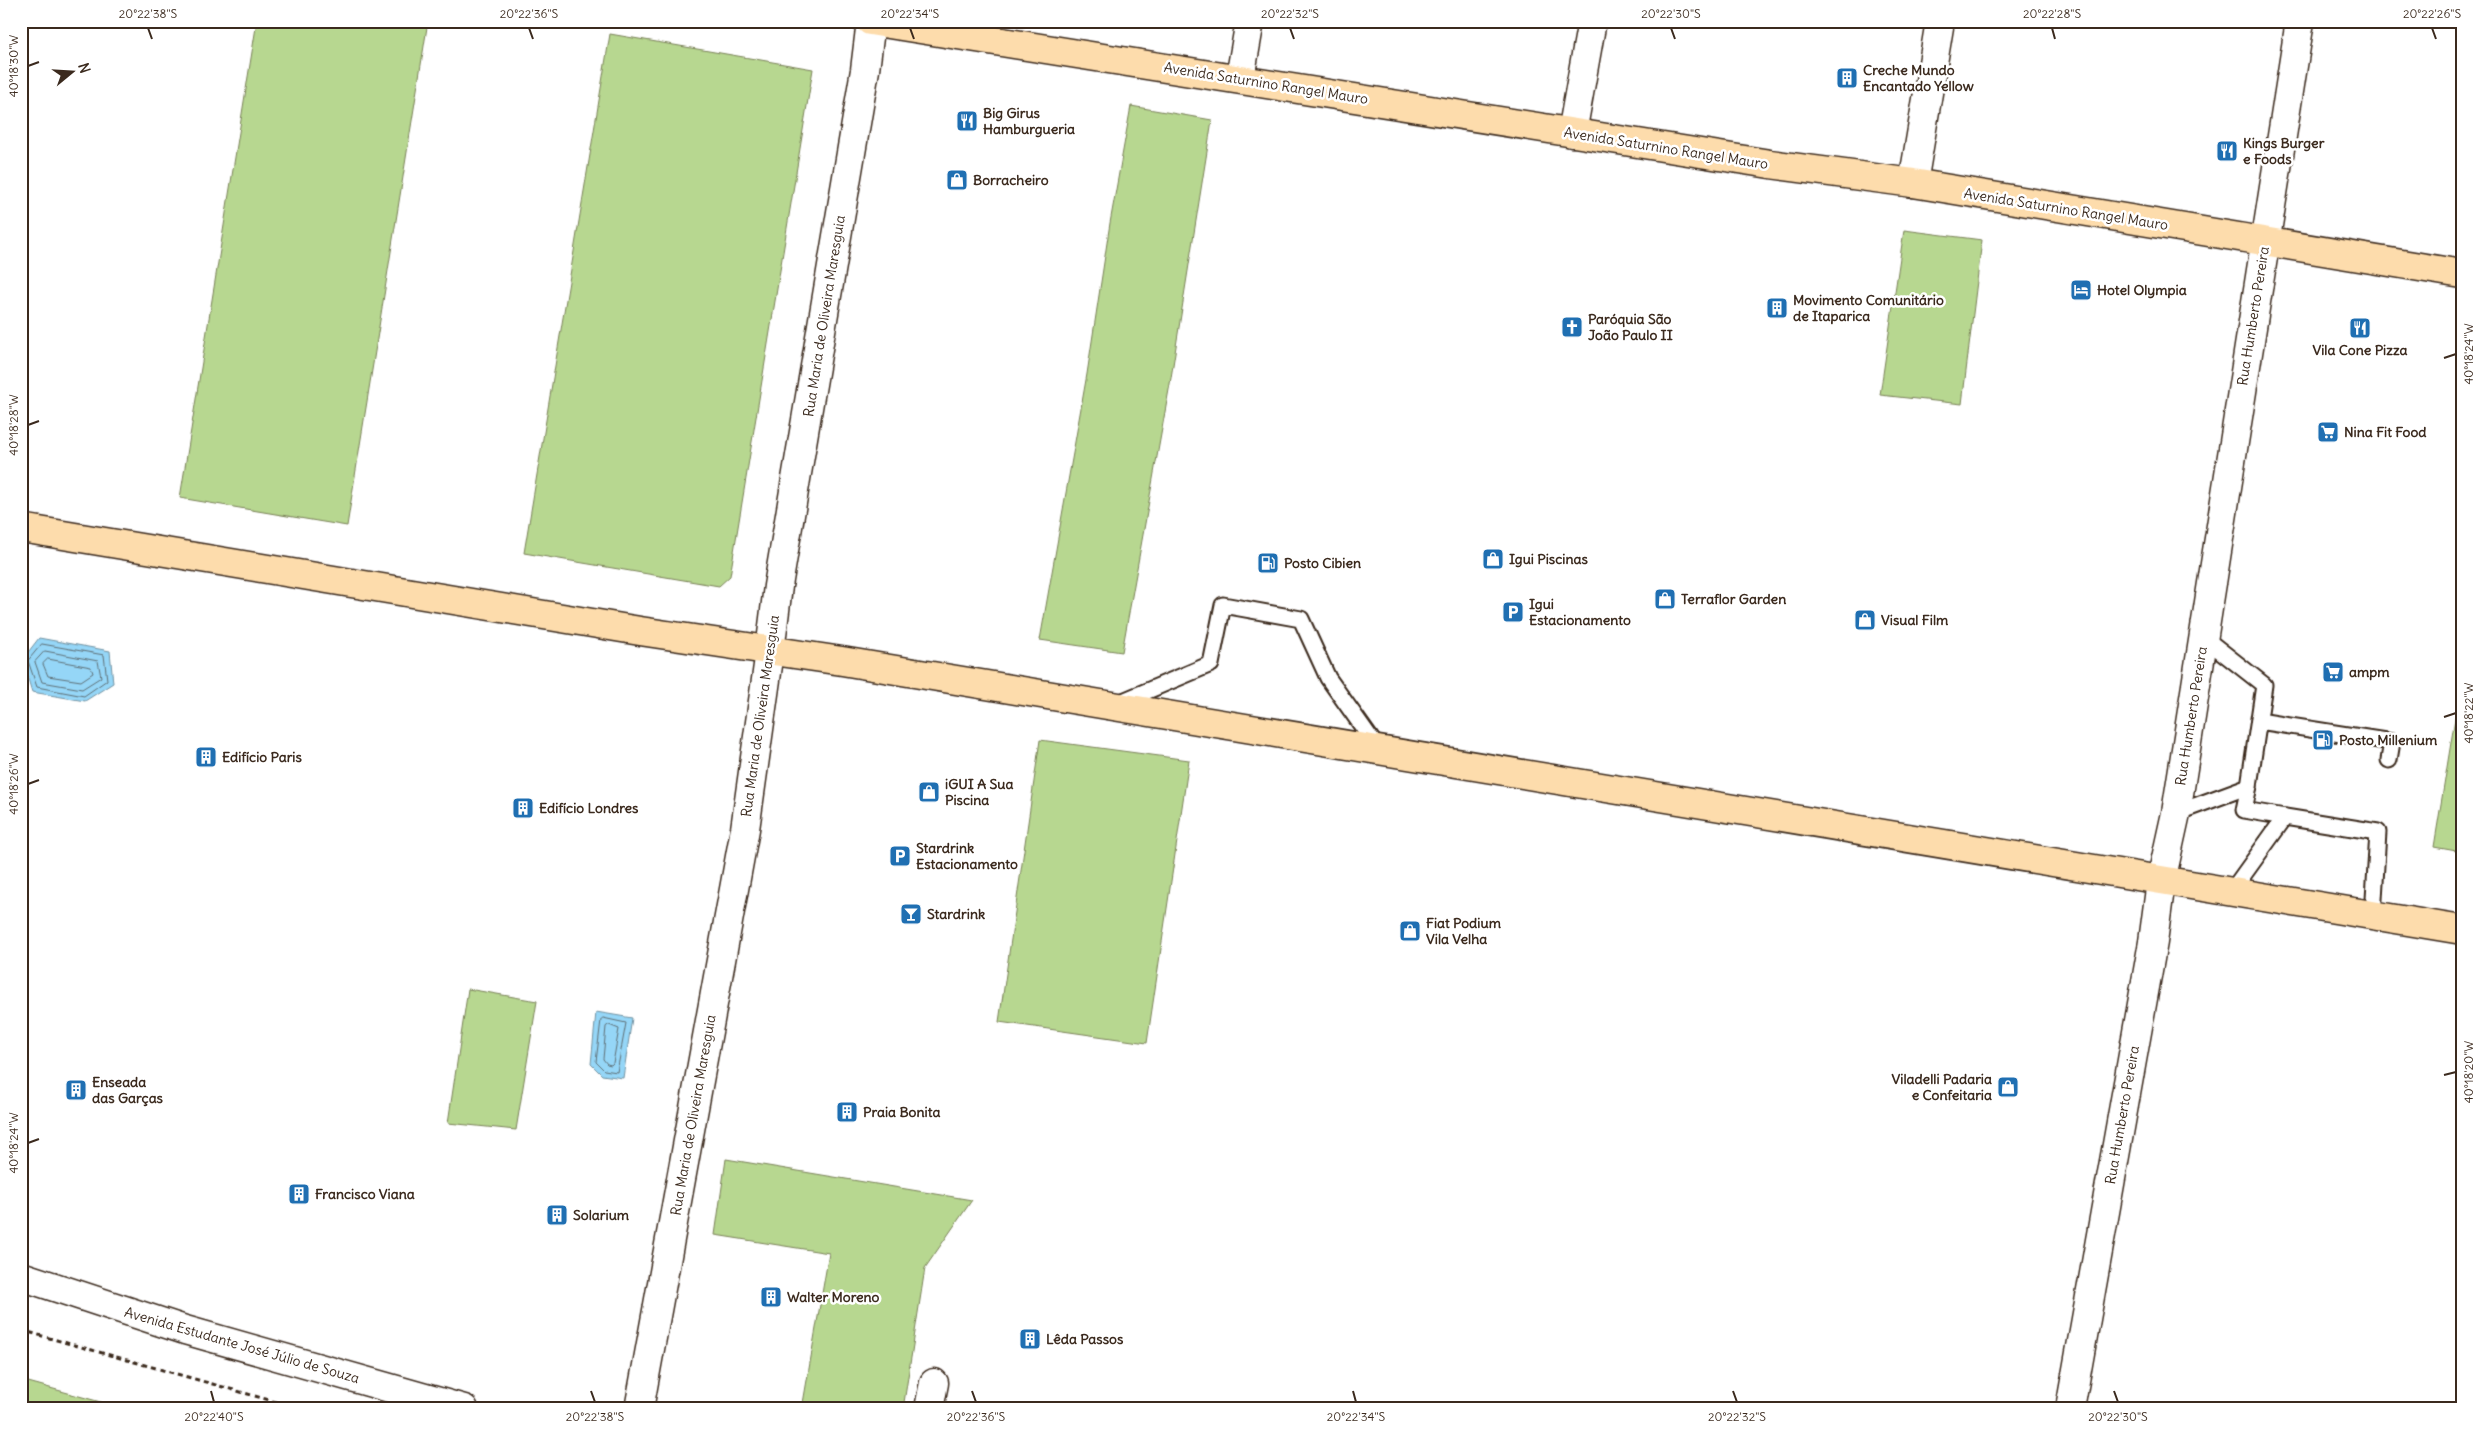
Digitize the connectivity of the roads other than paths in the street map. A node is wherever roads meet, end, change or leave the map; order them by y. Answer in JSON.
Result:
{"nodes":[{"id":1,"x":870,"y":21,"type":"edge"},
{"id":2,"x":1250,"y":21,"type":"edge"},
{"id":3,"x":1592,"y":21,"type":"edge"},
{"id":4,"x":1940,"y":21,"type":"edge"},
{"id":5,"x":2300,"y":21,"type":"edge"},
{"id":6,"x":1240,"y":78,"type":"junction"},
{"id":7,"x":1572,"y":133,"type":"junction"},
{"id":8,"x":1914,"y":183,"type":"junction"},
{"id":9,"x":2264,"y":242,"type":"junction"},
{"id":10,"x":2462,"y":274,"type":"edge"},
{"id":11,"x":21,"y":528,"type":"edge"},
{"id":12,"x":2203,"y":637,"type":"junction"},
{"id":13,"x":770,"y":651,"type":"junction"},
{"id":14,"x":1110,"y":706,"type":"junction"},
{"id":15,"x":2259,"y":720,"type":"junction"},
{"id":16,"x":1379,"y":750,"type":"junction"},
{"id":17,"x":2389,"y":760,"type":"dead end"},
{"id":18,"x":2248,"y":786,"type":"junction"},
{"id":19,"x":2176,"y":813,"type":"junction"},
{"id":20,"x":2285,"y":817,"type":"junction"},
{"id":21,"x":2161,"y":881,"type":"junction"},
{"id":22,"x":2231,"y":892,"type":"junction"},
{"id":23,"x":2373,"y":916,"type":"junction"},
{"id":24,"x":2462,"y":930,"type":"edge"},
{"id":25,"x":21,"y":1276,"type":"edge"},
{"id":26,"x":464,"y":1409,"type":"edge"},
{"id":27,"x":639,"y":1409,"type":"edge"},
{"id":28,"x":2070,"y":1409,"type":"edge"}],
"edges":[{"from":1,"to":6,"type":"main road","name":"Avenida Saturnino Rangel Mauro"},
{"from":1,"to":13,"type":"street","name":"Rua Maria de Oliveira Maresguia"},
{"from":2,"to":6,"type":"street"},
{"from":3,"to":7,"type":"street"},
{"from":4,"to":8,"type":"street"},
{"from":5,"to":9,"type":"street","name":"Rua Humberto Pereira"},
{"from":6,"to":7,"type":"main road","name":"Avenida Saturnino Rangel Mauro"},
{"from":7,"to":8,"type":"main road","name":"Avenida Saturnino Rangel Mauro"},
{"from":8,"to":9,"type":"main road","name":"Avenida Saturnino Rangel Mauro"},
{"from":9,"to":10,"type":"main road","name":"Avenida Saturnino Rangel Mauro"},
{"from":9,"to":12,"type":"street","name":"Rua Humberto Pereira"},
{"from":11,"to":13,"type":"main road"},
{"from":12,"to":15,"type":"lane"},
{"from":12,"to":19,"type":"street","name":"Rua Humberto Pereira"},
{"from":13,"to":14,"type":"main road"},
{"from":13,"to":27,"type":"street","name":"Rua Maria de Oliveira Maresguia"},
{"from":14,"to":16,"type":"main road"},
{"from":14,"to":16,"type":"lane"},
{"from":15,"to":17,"type":"lane"},
{"from":15,"to":18,"type":"lane"},
{"from":16,"to":21,"type":"main road"},
{"from":18,"to":19,"type":"lane"},
{"from":18,"to":20,"type":"lane"},
{"from":19,"to":21,"type":"street","name":"Rua Humberto Pereira"},
{"from":20,"to":22,"type":"lane"},
{"from":20,"to":23,"type":"lane"},
{"from":21,"to":22,"type":"main road"},
{"from":21,"to":28,"type":"street","name":"Rua Humberto Pereira"},
{"from":22,"to":23,"type":"main road"},
{"from":23,"to":24,"type":"main road"},
{"from":25,"to":26,"type":"street","name":"Avenida Estudante José Júlio de Souza"}]}
